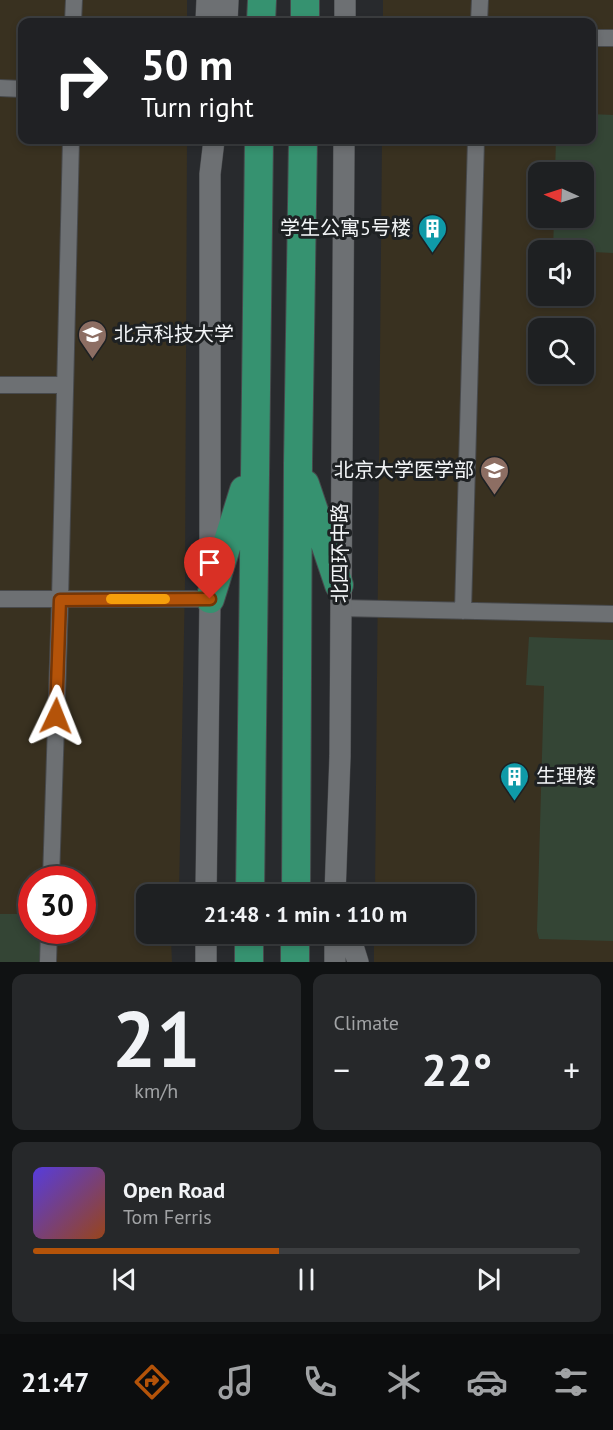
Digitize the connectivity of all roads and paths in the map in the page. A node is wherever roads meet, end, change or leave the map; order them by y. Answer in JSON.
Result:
{"nodes":[{"id":1,"x":74,"y":0,"type":"edge"},
{"id":2,"x":207,"y":0,"type":"edge"},
{"id":3,"x":228,"y":0,"type":"edge"},
{"id":4,"x":262,"y":0,"type":"edge"},
{"id":5,"x":305,"y":0,"type":"edge"},
{"id":6,"x":345,"y":0,"type":"edge"},
{"id":7,"x":480,"y":0,"type":"edge"},
{"id":8,"x":73,"y":18,"type":"edge"},
{"id":9,"x":206,"y":18,"type":"edge"},
{"id":10,"x":227,"y":18,"type":"edge"},
{"id":11,"x":261,"y":18,"type":"edge"},
{"id":12,"x":305,"y":18,"type":"edge"},
{"id":13,"x":345,"y":18,"type":"edge"},
{"id":14,"x":479,"y":18,"type":"edge"},
{"id":15,"x":596,"y":38,"type":"edge"},
{"id":16,"x":613,"y":38,"type":"edge"},
{"id":17,"x":0,"y":88,"type":"edge"},
{"id":18,"x":18,"y":89,"type":"edge"},
{"id":19,"x":71,"y":144,"type":"edge"},
{"id":20,"x":209,"y":144,"type":"edge"},
{"id":21,"x":214,"y":144,"type":"edge"},
{"id":22,"x":259,"y":144,"type":"edge"},
{"id":23,"x":303,"y":144,"type":"edge"},
{"id":24,"x":344,"y":144,"type":"edge"},
{"id":25,"x":476,"y":144,"type":"edge"},
{"id":26,"x":210,"y":174,"type":"junction"},
{"id":27,"x":0,"y":385,"type":"edge"},
{"id":28,"x":65,"y":385,"type":"junction"},
{"id":29,"x":253,"y":460,"type":"junction"},
{"id":30,"x":298,"y":462,"type":"junction"},
{"id":31,"x":340,"y":597,"type":"junction"},
{"id":32,"x":0,"y":599,"type":"edge"},
{"id":33,"x":210,"y":599,"type":"junction"},
{"id":34,"x":60,"y":600,"type":"junction"},
{"id":35,"x":463,"y":610,"type":"junction"},
{"id":36,"x":613,"y":614,"type":"edge"},
{"id":37,"x":51,"y":866,"type":"edge"},
{"id":38,"x":206,"y":884,"type":"edge"},
{"id":39,"x":250,"y":884,"type":"edge"},
{"id":40,"x":296,"y":884,"type":"edge"},
{"id":41,"x":335,"y":884,"type":"edge"},
{"id":42,"x":49,"y":944,"type":"edge"},
{"id":43,"x":206,"y":944,"type":"edge"},
{"id":44,"x":249,"y":944,"type":"edge"},
{"id":45,"x":295,"y":944,"type":"edge"},
{"id":46,"x":335,"y":944,"type":"edge"},
{"id":47,"x":352,"y":944,"type":"edge"},
{"id":48,"x":48,"y":962,"type":"edge"},
{"id":49,"x":206,"y":962,"type":"edge"},
{"id":50,"x":249,"y":962,"type":"edge"},
{"id":51,"x":295,"y":962,"type":"edge"},
{"id":52,"x":335,"y":962,"type":"edge"},
{"id":53,"x":358,"y":962,"type":"edge"}],
"edges":[{"from":1,"to":8,"type":"street"},
{"from":2,"to":9,"type":"street"},
{"from":3,"to":10,"type":"street"},
{"from":4,"to":11,"type":"highway"},
{"from":5,"to":12,"type":"highway"},
{"from":6,"to":13,"type":"street"},
{"from":7,"to":14,"type":"street"},
{"from":15,"to":16,"type":"street"},
{"from":17,"to":18,"type":"street"},
{"from":19,"to":28,"type":"street"},
{"from":20,"to":26,"type":"street"},
{"from":21,"to":26,"type":"street"},
{"from":22,"to":29,"type":"highway"},
{"from":23,"to":30,"type":"highway"},
{"from":24,"to":31,"type":"street","name":"北四环中路"},
{"from":25,"to":35,"type":"street"},
{"from":26,"to":33,"type":"street"},
{"from":27,"to":28,"type":"street"},
{"from":28,"to":34,"type":"street"},
{"from":29,"to":33,"type":"highway"},
{"from":29,"to":39,"type":"highway"},
{"from":30,"to":31,"type":"highway"},
{"from":30,"to":40,"type":"highway"},
{"from":31,"to":35,"type":"street"},
{"from":31,"to":41,"type":"street","name":"北四环中路"},
{"from":32,"to":34,"type":"street"},
{"from":33,"to":34,"type":"street"},
{"from":33,"to":38,"type":"street"},
{"from":34,"to":37,"type":"street"},
{"from":35,"to":36,"type":"street"},
{"from":42,"to":48,"type":"street"},
{"from":43,"to":49,"type":"street"},
{"from":44,"to":50,"type":"highway"},
{"from":45,"to":51,"type":"highway"},
{"from":46,"to":52,"type":"street"},
{"from":47,"to":53,"type":"street"}]}
